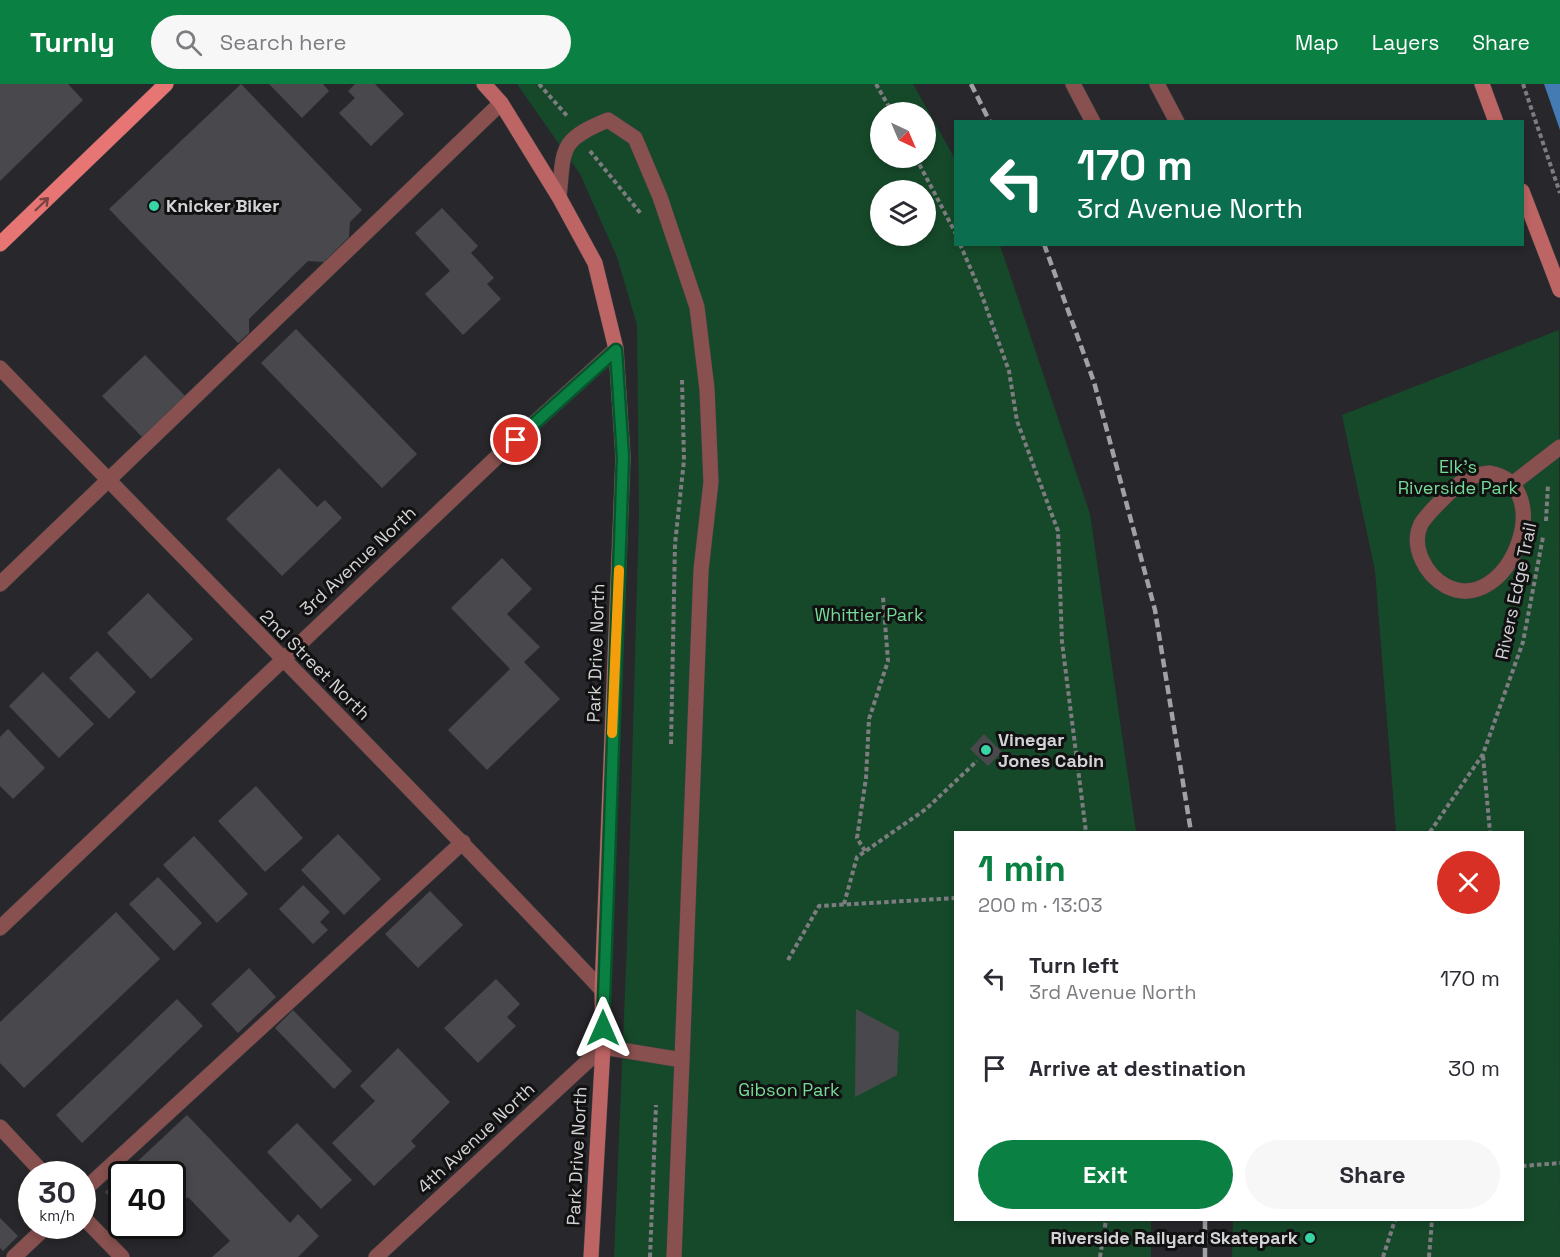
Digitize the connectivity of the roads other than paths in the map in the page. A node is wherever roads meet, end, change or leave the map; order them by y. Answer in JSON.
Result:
{"nodes":[{"id":1,"x":166,"y":84,"type":"edge"},
{"id":2,"x":484,"y":84,"type":"edge"},
{"id":3,"x":1073,"y":84,"type":"edge"},
{"id":4,"x":1157,"y":84,"type":"edge"},
{"id":5,"x":1482,"y":84,"type":"edge"},
{"id":6,"x":501,"y":103,"type":"junction"},
{"id":7,"x":1092,"y":120,"type":"edge"},
{"id":8,"x":1176,"y":120,"type":"edge"},
{"id":9,"x":1495,"y":120,"type":"edge"},
{"id":10,"x":559,"y":196,"type":"junction"},
{"id":11,"x":1524,"y":196,"type":"edge"},
{"id":12,"x":0,"y":244,"type":"edge"},
{"id":13,"x":1560,"y":290,"type":"edge"},
{"id":14,"x":616,"y":350,"type":"junction"},
{"id":15,"x":0,"y":368,"type":"edge"},
{"id":16,"x":1560,"y":447,"type":"edge"},
{"id":17,"x":108,"y":480,"type":"junction"},
{"id":18,"x":1516,"y":481,"type":"junction"},
{"id":19,"x":0,"y":584,"type":"edge"},
{"id":20,"x":282,"y":660,"type":"junction"},
{"id":21,"x":463,"y":842,"type":"junction"},
{"id":22,"x":0,"y":928,"type":"edge"},
{"id":23,"x":602,"y":990,"type":"junction"},
{"id":24,"x":603,"y":1047,"type":"junction"},
{"id":25,"x":682,"y":1060,"type":"junction"},
{"id":26,"x":0,"y":1127,"type":"edge"},
{"id":27,"x":32,"y":1161,"type":"edge"},
{"id":28,"x":96,"y":1179,"type":"edge"},
{"id":29,"x":96,"y":1230,"type":"edge"},
{"id":30,"x":33,"y":1239,"type":"edge"},
{"id":31,"x":14,"y":1257,"type":"edge"},
{"id":32,"x":122,"y":1257,"type":"edge"},
{"id":33,"x":376,"y":1257,"type":"edge"},
{"id":34,"x":591,"y":1257,"type":"edge"},
{"id":35,"x":674,"y":1257,"type":"edge"}],
"edges":[{"from":12,"to":1,"type":"main road","one_way":true},
{"from":2,"to":6,"type":"street","name":"Park Drive North"},
{"from":3,"to":7,"type":"street"},
{"from":4,"to":8,"type":"street"},
{"from":5,"to":9,"type":"street"},
{"from":6,"to":10,"type":"street","name":"Park Drive North"},
{"from":6,"to":17,"type":"street"},
{"from":10,"to":14,"type":"street","name":"Park Drive North"},
{"from":10,"to":25,"type":"street"},
{"from":11,"to":13,"type":"street"},
{"from":14,"to":20,"type":"street","name":"3rd Avenue North"},
{"from":14,"to":23,"type":"street","name":"Park Drive North"},
{"from":15,"to":17,"type":"street","name":"2nd Street North"},
{"from":16,"to":18,"type":"street"},
{"from":17,"to":19,"type":"street"},
{"from":17,"to":20,"type":"street","name":"2nd Street North"},
{"from":18,"to":18,"type":"street"},
{"from":20,"to":21,"type":"street","name":"2nd Street North"},
{"from":20,"to":22,"type":"street","name":"3rd Avenue North"},
{"from":21,"to":23,"type":"street","name":"2nd Street North"},
{"from":21,"to":28,"type":"street"},
{"from":23,"to":24,"type":"street","name":"Park Drive North"},
{"from":24,"to":25,"type":"street"},
{"from":24,"to":33,"type":"street","name":"4th Avenue North"},
{"from":24,"to":34,"type":"street","name":"Park Drive North"},
{"from":25,"to":35,"type":"street"},
{"from":26,"to":27,"type":"street"},
{"from":29,"to":32,"type":"street"},
{"from":30,"to":31,"type":"street"}]}
